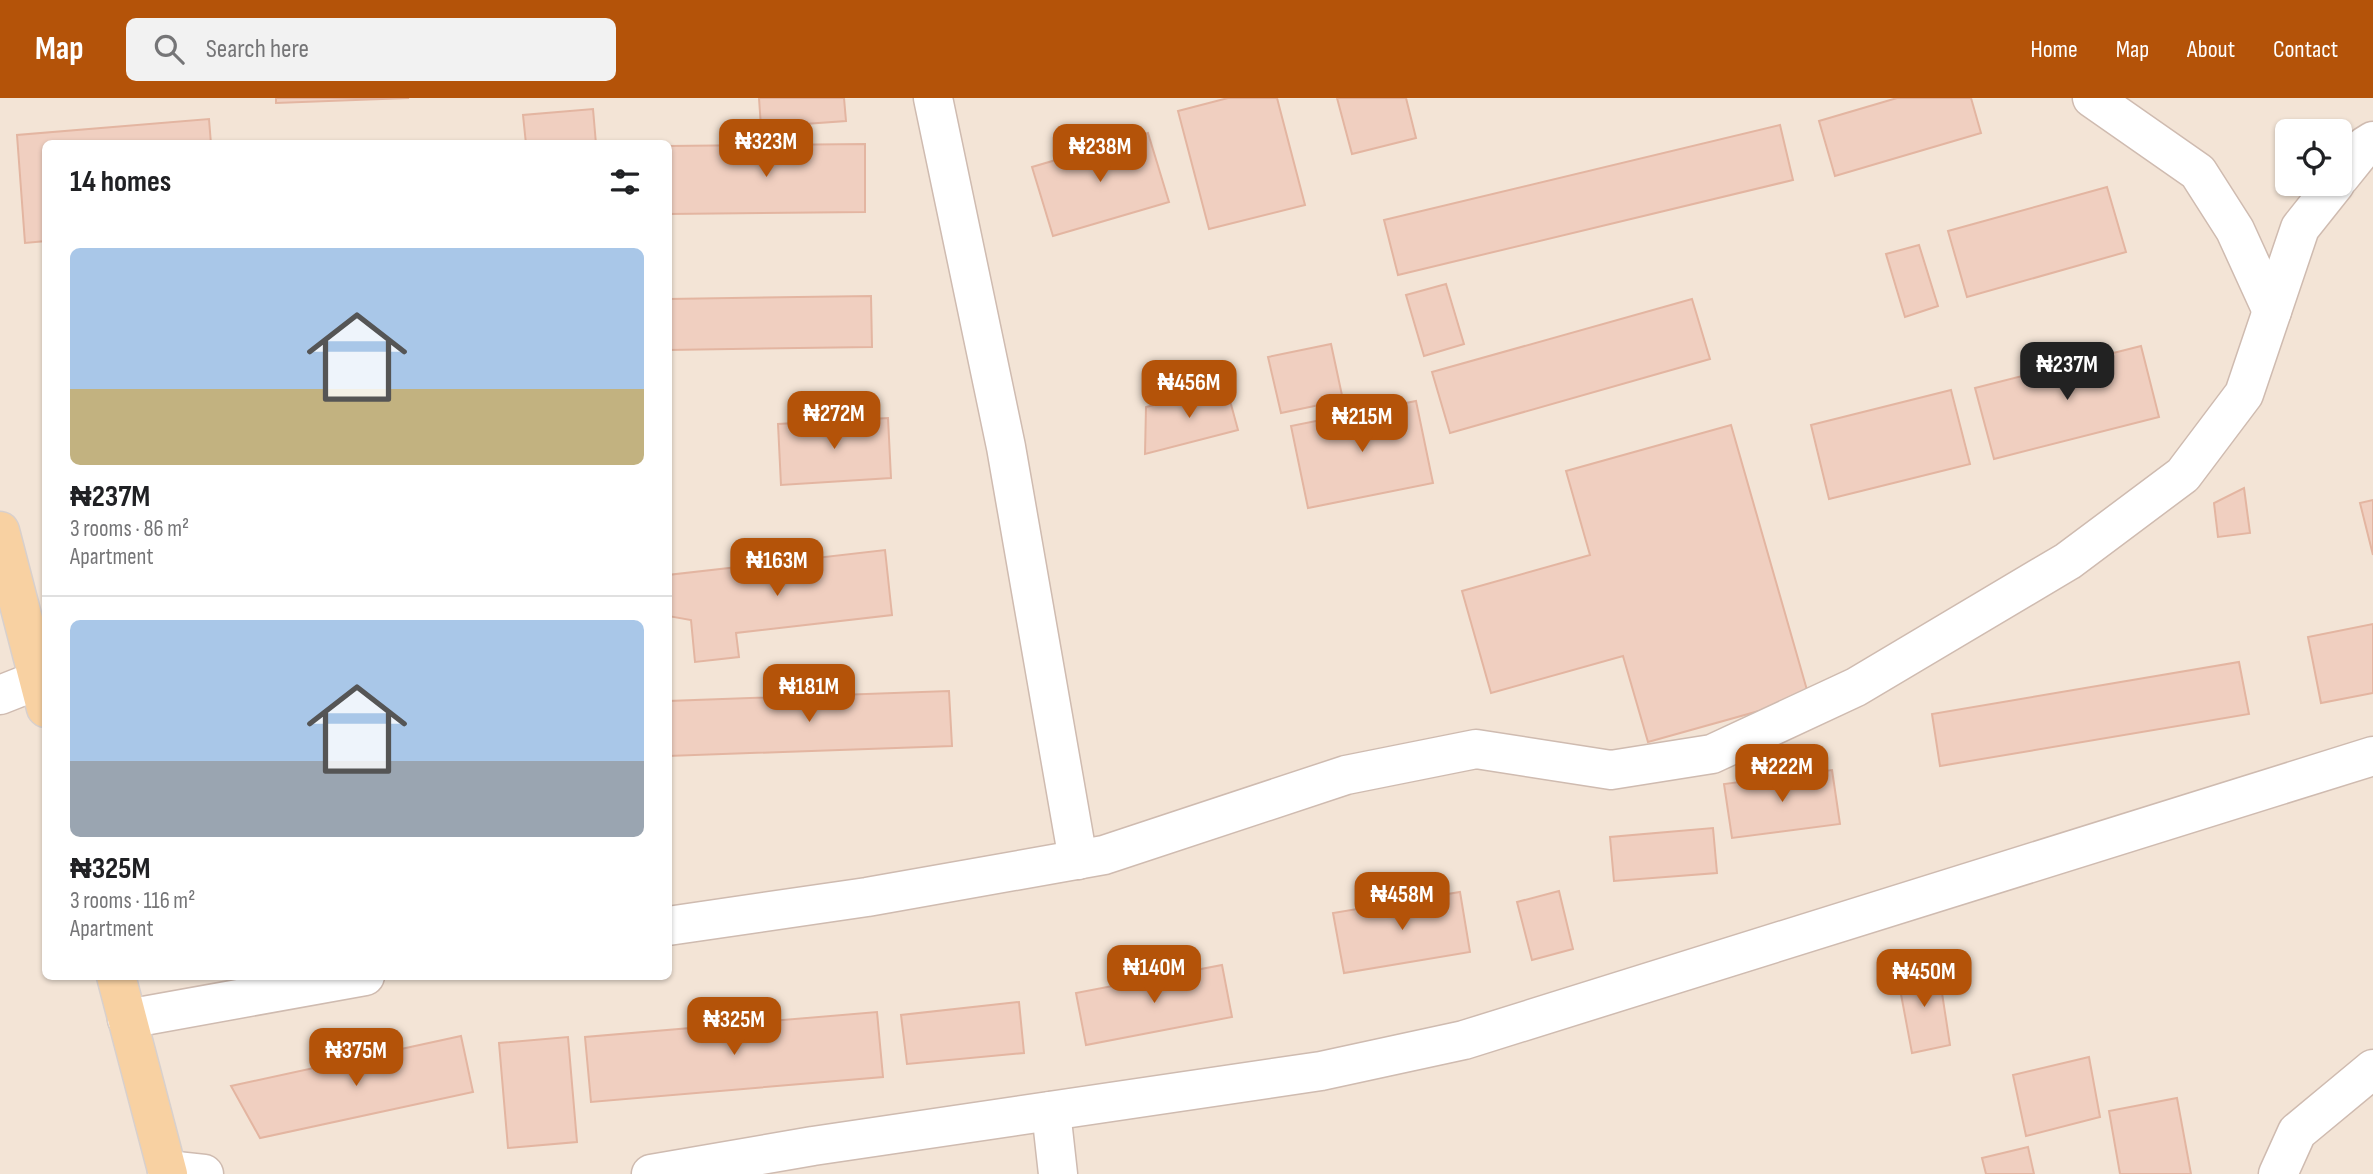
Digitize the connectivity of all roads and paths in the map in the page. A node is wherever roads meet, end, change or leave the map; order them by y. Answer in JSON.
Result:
{"nodes":[{"id":1,"x":933,"y":98,"type":"edge"},
{"id":2,"x":2092,"y":98,"type":"edge"},
{"id":3,"x":2373,"y":141,"type":"edge"},
{"id":4,"x":2352,"y":162,"type":"edge"},
{"id":5,"x":2325,"y":196,"type":"edge"},
{"id":6,"x":2272,"y":311,"type":"junction"},
{"id":7,"x":0,"y":531,"type":"edge"},
{"id":8,"x":42,"y":694,"type":"edge"},
{"id":9,"x":0,"y":695,"type":"edge"},
{"id":10,"x":2373,"y":756,"type":"edge"},
{"id":11,"x":1077,"y":860,"type":"junction"},
{"id":12,"x":672,"y":925,"type":"edge"},
{"id":13,"x":117,"y":980,"type":"edge"},
{"id":14,"x":343,"y":980,"type":"edge"},
{"id":15,"x":127,"y":1019,"type":"junction"},
{"id":16,"x":2373,"y":1069,"type":"edge"},
{"id":17,"x":1051,"y":1111,"type":"junction"},
{"id":18,"x":167,"y":1172,"type":"edge"},
{"id":19,"x":204,"y":1174,"type":"edge"},
{"id":20,"x":651,"y":1174,"type":"edge"},
{"id":21,"x":1058,"y":1174,"type":"edge"},
{"id":22,"x":2278,"y":1174,"type":"edge"}],
"edges":[{"from":1,"to":11,"type":"street"},
{"from":2,"to":6,"type":"street"},
{"from":3,"to":4,"type":"street"},
{"from":5,"to":6,"type":"street"},
{"from":6,"to":11,"type":"street"},
{"from":7,"to":8,"type":"main road"},
{"from":8,"to":9,"type":"street"},
{"from":10,"to":17,"type":"street"},
{"from":11,"to":12,"type":"street"},
{"from":13,"to":15,"type":"main road"},
{"from":14,"to":15,"type":"street"},
{"from":15,"to":18,"type":"main road"},
{"from":16,"to":22,"type":"street"},
{"from":17,"to":20,"type":"street"},
{"from":17,"to":21,"type":"street"},
{"from":18,"to":19,"type":"street"}]}
